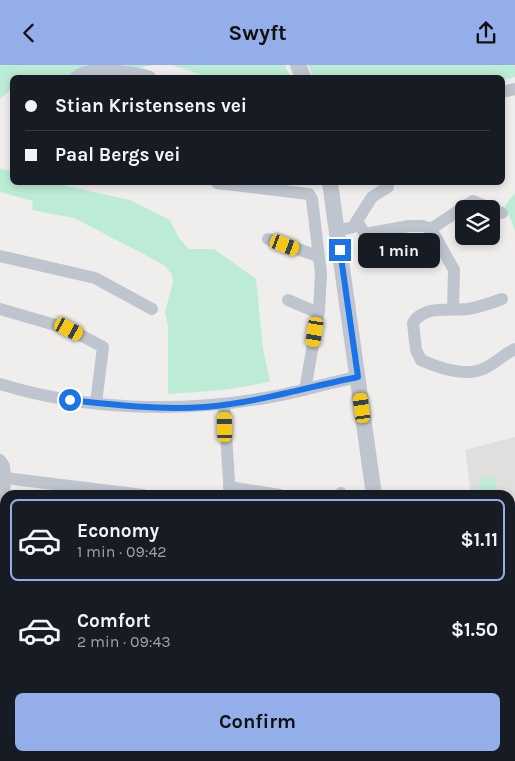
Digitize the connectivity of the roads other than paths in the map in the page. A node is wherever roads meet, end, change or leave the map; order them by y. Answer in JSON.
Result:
{"nodes":[{"id":1,"x":78,"y":75,"type":"edge"},
{"id":2,"x":132,"y":75,"type":"edge"},
{"id":3,"x":233,"y":185,"type":"edge"},
{"id":4,"x":330,"y":185,"type":"edge"},
{"id":5,"x":388,"y":187,"type":"dead end"},
{"id":6,"x":502,"y":213,"type":"dead end"},
{"id":7,"x":358,"y":223,"type":"junction"},
{"id":8,"x":431,"y":229,"type":"junction"},
{"id":9,"x":337,"y":231,"type":"junction"},
{"id":10,"x":268,"y":239,"type":"dead end"},
{"id":11,"x":0,"y":256,"type":"edge"},
{"id":12,"x":318,"y":256,"type":"junction"},
{"id":13,"x":288,"y":299,"type":"dead end"},
{"id":14,"x":502,"y":299,"type":"dead end"},
{"id":15,"x":0,"y":309,"type":"edge"},
{"id":16,"x":152,"y":309,"type":"dead end"},
{"id":17,"x":454,"y":309,"type":"junction"},
{"id":18,"x":318,"y":313,"type":"junction"},
{"id":19,"x":515,"y":349,"type":"edge"},
{"id":20,"x":358,"y":377,"type":"junction"},
{"id":21,"x":0,"y":383,"type":"edge"},
{"id":22,"x":305,"y":390,"type":"junction"},
{"id":23,"x":96,"y":403,"type":"junction"},
{"id":24,"x":224,"y":404,"type":"junction"},
{"id":25,"x":0,"y":460,"type":"edge"},
{"id":26,"x":5,"y":478,"type":"junction"},
{"id":27,"x":4,"y":490,"type":"edge"},
{"id":28,"x":102,"y":490,"type":"edge"},
{"id":29,"x":230,"y":490,"type":"edge"},
{"id":30,"x":373,"y":490,"type":"edge"}],
"edges":[{"from":1,"to":2,"type":"street"},
{"from":3,"to":12,"type":"street"},
{"from":4,"to":9,"type":"street"},
{"from":5,"to":7,"type":"street"},
{"from":6,"to":8,"type":"street"},
{"from":7,"to":8,"type":"street"},
{"from":7,"to":9,"type":"street"},
{"from":8,"to":17,"type":"street"},
{"from":9,"to":20,"type":"street"},
{"from":10,"to":12,"type":"street"},
{"from":11,"to":16,"type":"street"},
{"from":12,"to":18,"type":"street"},
{"from":13,"to":18,"type":"street"},
{"from":14,"to":17,"type":"street"},
{"from":15,"to":23,"type":"street"},
{"from":17,"to":19,"type":"street"},
{"from":18,"to":22,"type":"street"},
{"from":20,"to":22,"type":"street"},
{"from":20,"to":30,"type":"street"},
{"from":21,"to":23,"type":"street"},
{"from":22,"to":24,"type":"street"},
{"from":23,"to":24,"type":"street"},
{"from":24,"to":29,"type":"street"},
{"from":25,"to":26,"type":"street"},
{"from":26,"to":27,"type":"street"},
{"from":26,"to":28,"type":"street"}]}
